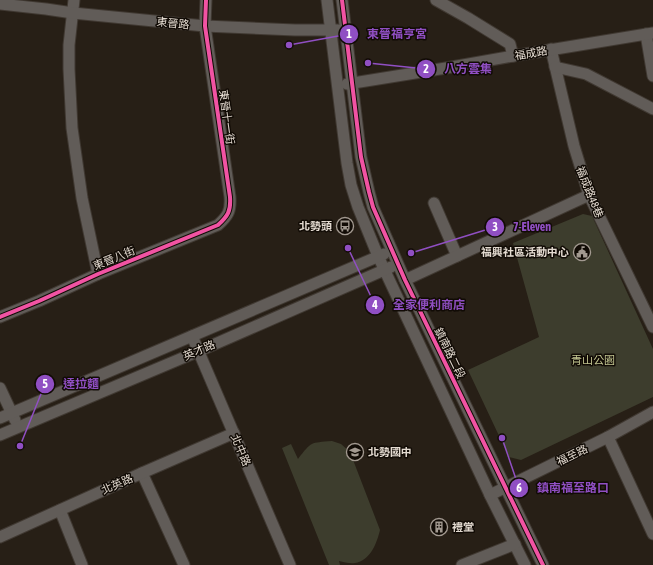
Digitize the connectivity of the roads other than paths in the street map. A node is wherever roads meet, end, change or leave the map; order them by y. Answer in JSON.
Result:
{"nodes":[{"id":1,"x":74,"y":0,"type":"edge"},
{"id":2,"x":206,"y":0,"type":"edge"},
{"id":3,"x":327,"y":0,"type":"edge"},
{"id":4,"x":342,"y":0,"type":"edge"},
{"id":5,"x":436,"y":0,"type":"edge"},
{"id":6,"x":0,"y":4,"type":"edge"},
{"id":7,"x":73,"y":13,"type":"junction"},
{"id":8,"x":204,"y":26,"type":"junction"},
{"id":9,"x":346,"y":29,"type":"junction"},
{"id":10,"x":331,"y":30,"type":"junction"},
{"id":11,"x":650,"y":34,"type":"edge"},
{"id":12,"x":551,"y":49,"type":"junction"},
{"id":13,"x":513,"y":56,"type":"junction"},
{"id":14,"x":555,"y":67,"type":"junction"},
{"id":15,"x":653,"y":76,"type":"edge"},
{"id":16,"x":353,"y":84,"type":"junction"},
{"id":17,"x":338,"y":85,"type":"junction"},
{"id":18,"x":653,"y":109,"type":"edge"},
{"id":19,"x":589,"y":195,"type":"junction"},
{"id":20,"x":434,"y":202,"type":"dead end"},
{"id":21,"x":229,"y":210,"type":"joint"},
{"id":22,"x":392,"y":250,"type":"junction"},
{"id":23,"x":378,"y":256,"type":"junction"},
{"id":24,"x":457,"y":256,"type":"junction"},
{"id":25,"x":398,"y":264,"type":"junction"},
{"id":26,"x":385,"y":270,"type":"junction"},
{"id":27,"x":98,"y":274,"type":"junction"},
{"id":28,"x":405,"y":280,"type":"junction"},
{"id":29,"x":0,"y":317,"type":"edge"},
{"id":30,"x":653,"y":326,"type":"edge"},
{"id":31,"x":192,"y":336,"type":"junction"},
{"id":32,"x":199,"y":351,"type":"junction"},
{"id":33,"x":0,"y":388,"type":"edge"},
{"id":34,"x":653,"y":412,"type":"edge"},
{"id":35,"x":12,"y":413,"type":"junction"},
{"id":36,"x":0,"y":418,"type":"edge"},
{"id":37,"x":18,"y":427,"type":"junction"},
{"id":38,"x":234,"y":433,"type":"junction"},
{"id":39,"x":0,"y":435,"type":"edge"},
{"id":40,"x":608,"y":437,"type":"junction"},
{"id":41,"x":142,"y":473,"type":"junction"},
{"id":42,"x":505,"y":488,"type":"junction"},
{"id":43,"x":490,"y":495,"type":"junction"},
{"id":44,"x":60,"y":510,"type":"junction"},
{"id":45,"x":653,"y":534,"type":"edge"},
{"id":46,"x":0,"y":537,"type":"edge"},
{"id":47,"x":515,"y":544,"type":"junction"},
{"id":48,"x":82,"y":565,"type":"edge"},
{"id":49,"x":184,"y":565,"type":"edge"},
{"id":50,"x":290,"y":565,"type":"edge"},
{"id":51,"x":462,"y":565,"type":"edge"},
{"id":52,"x":526,"y":565,"type":"edge"},
{"id":53,"x":543,"y":565,"type":"edge"}],
"edges":[{"from":1,"to":7,"type":"street"},
{"from":2,"to":8,"type":"street","name":"東晉十一街"},
{"from":3,"to":10,"type":"street"},
{"from":4,"to":9,"type":"street","name":"鎮南路二段"},
{"from":5,"to":13,"type":"street"},
{"from":6,"to":7,"type":"street","name":"東晉路"},
{"from":7,"to":8,"type":"street","name":"東晉路"},
{"from":7,"to":27,"type":"street"},
{"from":8,"to":10,"type":"street","name":"東晉路"},
{"from":8,"to":21,"type":"street","name":"東晉十一街"},
{"from":9,"to":10,"type":"street","name":"東晉路"},
{"from":9,"to":16,"type":"street","name":"鎮南路二段"},
{"from":10,"to":17,"type":"street"},
{"from":11,"to":12,"type":"street","name":"福成路"},
{"from":11,"to":15,"type":"street"},
{"from":12,"to":13,"type":"street","name":"福成路"},
{"from":12,"to":14,"type":"street","name":"福成路48巷"},
{"from":13,"to":16,"type":"street","name":"福成路"},
{"from":14,"to":18,"type":"street"},
{"from":14,"to":19,"type":"street","name":"福成路48巷"},
{"from":16,"to":17,"type":"street","name":"福成路"},
{"from":16,"to":22,"type":"street","name":"鎮南路二段"},
{"from":17,"to":23,"type":"street"},
{"from":19,"to":24,"type":"street"},
{"from":19,"to":30,"type":"street","name":"福成路48巷"},
{"from":20,"to":24,"type":"street"},
{"from":21,"to":27,"type":"street","name":"東晉八街"},
{"from":22,"to":23,"type":"street","name":"英才路"},
{"from":22,"to":25,"type":"street","name":"鎮南路二段"},
{"from":23,"to":26,"type":"street"},
{"from":23,"to":31,"type":"street","name":"英才路"},
{"from":24,"to":28,"type":"street"},
{"from":25,"to":26,"type":"street","name":"英才路"},
{"from":25,"to":28,"type":"street","name":"鎮南路二段"},
{"from":26,"to":32,"type":"street","name":"英才路"},
{"from":26,"to":43,"type":"street"},
{"from":27,"to":29,"type":"street","name":"東晉八街"},
{"from":28,"to":42,"type":"street","name":"鎮南路二段"},
{"from":31,"to":32,"type":"street","name":"北中路"},
{"from":31,"to":35,"type":"street","name":"英才路"},
{"from":32,"to":37,"type":"street","name":"英才路"},
{"from":32,"to":38,"type":"street","name":"北中路"},
{"from":33,"to":35,"type":"street"},
{"from":34,"to":40,"type":"street","name":"福至路"},
{"from":35,"to":36,"type":"street","name":"英才路"},
{"from":35,"to":37,"type":"street"},
{"from":37,"to":39,"type":"street","name":"英才路"},
{"from":38,"to":41,"type":"street","name":"北英路"},
{"from":38,"to":50,"type":"street","name":"北中路"},
{"from":40,"to":42,"type":"street","name":"福至路"},
{"from":40,"to":45,"type":"street"},
{"from":41,"to":44,"type":"street","name":"北英路"},
{"from":41,"to":49,"type":"street"},
{"from":42,"to":43,"type":"street","name":"福至路"},
{"from":42,"to":53,"type":"street","name":"鎮南路二段"},
{"from":43,"to":47,"type":"street"},
{"from":44,"to":46,"type":"street","name":"北英路"},
{"from":44,"to":48,"type":"street"},
{"from":47,"to":51,"type":"street"},
{"from":47,"to":52,"type":"street"}]}
